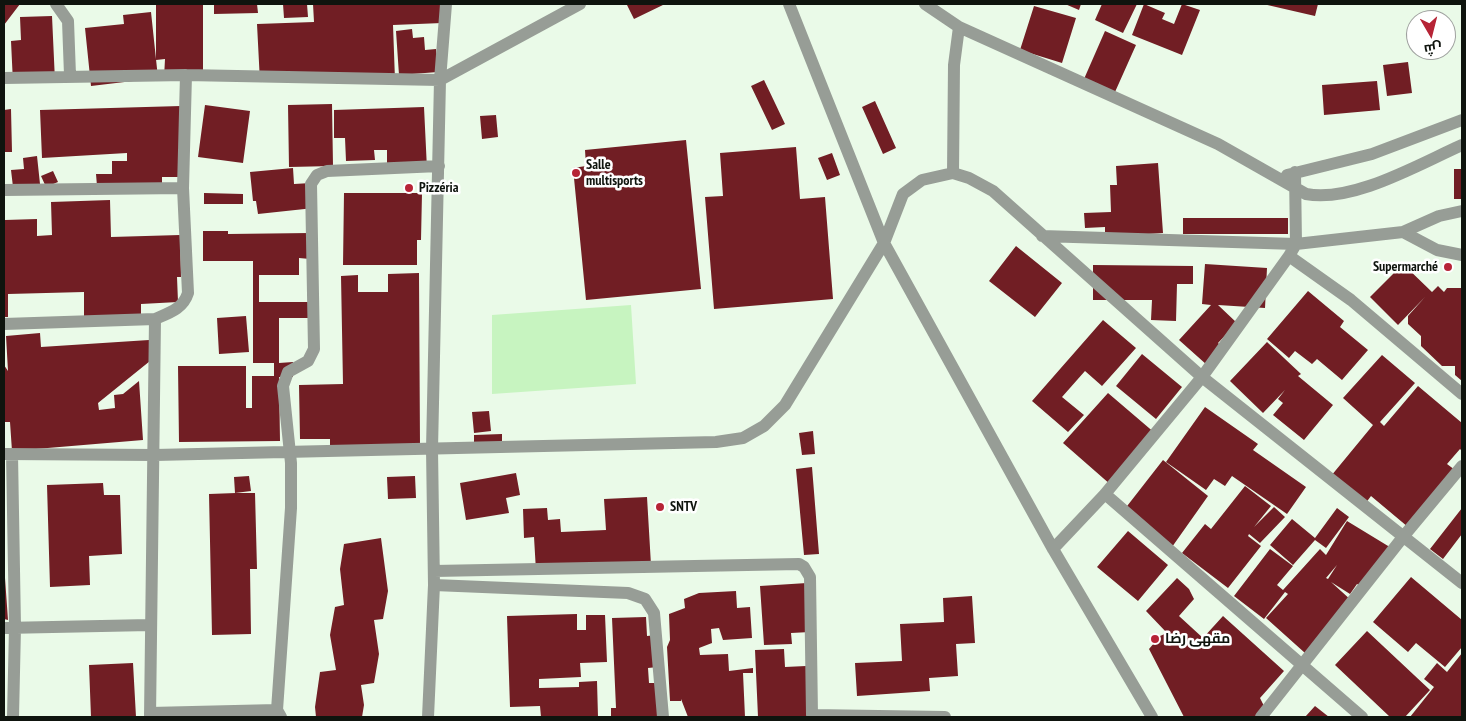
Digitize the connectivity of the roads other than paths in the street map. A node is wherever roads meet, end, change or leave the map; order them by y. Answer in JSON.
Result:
{"nodes":[{"id":1,"x":56,"y":4,"type":"edge"},
{"id":2,"x":446,"y":4,"type":"edge"},
{"id":3,"x":580,"y":4,"type":"edge"},
{"id":4,"x":789,"y":4,"type":"edge"},
{"id":5,"x":925,"y":4,"type":"edge"},
{"id":6,"x":959,"y":27,"type":"junction"},
{"id":7,"x":70,"y":75,"type":"junction"},
{"id":8,"x":186,"y":75,"type":"junction"},
{"id":9,"x":4,"y":78,"type":"edge"},
{"id":10,"x":440,"y":80,"type":"junction"},
{"id":11,"x":1462,"y":120,"type":"edge"},
{"id":12,"x":1462,"y":145,"type":"edge"},
{"id":13,"x":439,"y":166,"type":"junction"},
{"id":14,"x":1295,"y":172,"type":"junction"},
{"id":15,"x":953,"y":173,"type":"junction"},
{"id":16,"x":1278,"y":178,"type":"junction"},
{"id":17,"x":183,"y":188,"type":"junction"},
{"id":18,"x":1296,"y":189,"type":"junction"},
{"id":19,"x":4,"y":190,"type":"edge"},
{"id":20,"x":1462,"y":212,"type":"edge"},
{"id":21,"x":1403,"y":232,"type":"junction"},
{"id":22,"x":1042,"y":236,"type":"junction"},
{"id":23,"x":884,"y":243,"type":"junction"},
{"id":24,"x":1292,"y":250,"type":"junction"},
{"id":25,"x":1462,"y":255,"type":"edge"},
{"id":26,"x":155,"y":319,"type":"junction"},
{"id":27,"x":4,"y":324,"type":"edge"},
{"id":28,"x":1202,"y":377,"type":"junction"},
{"id":29,"x":1462,"y":394,"type":"edge"},
{"id":30,"x":432,"y":449,"type":"junction"},
{"id":31,"x":289,"y":451,"type":"junction"},
{"id":32,"x":8,"y":454,"type":"edge"},
{"id":33,"x":155,"y":455,"type":"junction"},
{"id":34,"x":1462,"y":466,"type":"edge"},
{"id":35,"x":1105,"y":494,"type":"junction"},
{"id":36,"x":1403,"y":537,"type":"junction"},
{"id":37,"x":1053,"y":549,"type":"junction"},
{"id":38,"x":434,"y":571,"type":"junction"},
{"id":39,"x":1462,"y":583,"type":"edge"},
{"id":40,"x":434,"y":585,"type":"junction"},
{"id":41,"x":150,"y":625,"type":"junction"},
{"id":42,"x":9,"y":627,"type":"edge"},
{"id":43,"x":1302,"y":667,"type":"junction"},
{"id":44,"x":279,"y":714,"type":"edge"},
{"id":45,"x":150,"y":715,"type":"edge"},
{"id":46,"x":812,"y":716,"type":"edge"},
{"id":47,"x":12,"y":717,"type":"edge"},
{"id":48,"x":428,"y":717,"type":"edge"},
{"id":49,"x":663,"y":717,"type":"edge"},
{"id":50,"x":945,"y":717,"type":"edge"},
{"id":51,"x":1152,"y":717,"type":"edge"},
{"id":52,"x":1261,"y":717,"type":"edge"},
{"id":53,"x":1362,"y":717,"type":"edge"}],
"edges":[{"from":1,"to":7,"type":"street"},
{"from":2,"to":10,"type":"street"},
{"from":3,"to":10,"type":"street"},
{"from":4,"to":23,"type":"street"},
{"from":5,"to":6,"type":"street"},
{"from":6,"to":15,"type":"street"},
{"from":6,"to":16,"type":"street"},
{"from":7,"to":8,"type":"street"},
{"from":7,"to":9,"type":"street"},
{"from":8,"to":10,"type":"street"},
{"from":8,"to":17,"type":"street"},
{"from":10,"to":13,"type":"street"},
{"from":11,"to":14,"type":"street"},
{"from":12,"to":18,"type":"street"},
{"from":13,"to":30,"type":"street"},
{"from":13,"to":31,"type":"street"},
{"from":14,"to":16,"type":"street"},
{"from":14,"to":18,"type":"street"},
{"from":15,"to":22,"type":"street"},
{"from":15,"to":23,"type":"street"},
{"from":16,"to":18,"type":"street"},
{"from":17,"to":19,"type":"street"},
{"from":17,"to":26,"type":"street"},
{"from":18,"to":24,"type":"street"},
{"from":20,"to":21,"type":"street"},
{"from":21,"to":24,"type":"street"},
{"from":21,"to":25,"type":"street"},
{"from":22,"to":24,"type":"street"},
{"from":22,"to":28,"type":"street"},
{"from":23,"to":30,"type":"street"},
{"from":23,"to":37,"type":"street"},
{"from":24,"to":28,"type":"street"},
{"from":24,"to":29,"type":"street"},
{"from":26,"to":27,"type":"street"},
{"from":26,"to":33,"type":"street"},
{"from":28,"to":35,"type":"street"},
{"from":28,"to":36,"type":"street"},
{"from":30,"to":31,"type":"street"},
{"from":30,"to":38,"type":"street"},
{"from":31,"to":33,"type":"street"},
{"from":31,"to":44,"type":"street"},
{"from":32,"to":33,"type":"street"},
{"from":32,"to":42,"type":"street"},
{"from":33,"to":41,"type":"street"},
{"from":34,"to":36,"type":"street"},
{"from":35,"to":37,"type":"street"},
{"from":35,"to":43,"type":"street"},
{"from":36,"to":39,"type":"street"},
{"from":36,"to":43,"type":"street"},
{"from":37,"to":51,"type":"street"},
{"from":38,"to":40,"type":"street"},
{"from":38,"to":46,"type":"street"},
{"from":40,"to":48,"type":"street"},
{"from":40,"to":49,"type":"street"},
{"from":41,"to":42,"type":"street"},
{"from":41,"to":45,"type":"street"},
{"from":42,"to":47,"type":"street"},
{"from":43,"to":52,"type":"street"},
{"from":43,"to":53,"type":"street"},
{"from":44,"to":45,"type":"street"},
{"from":46,"to":50,"type":"street"}]}
